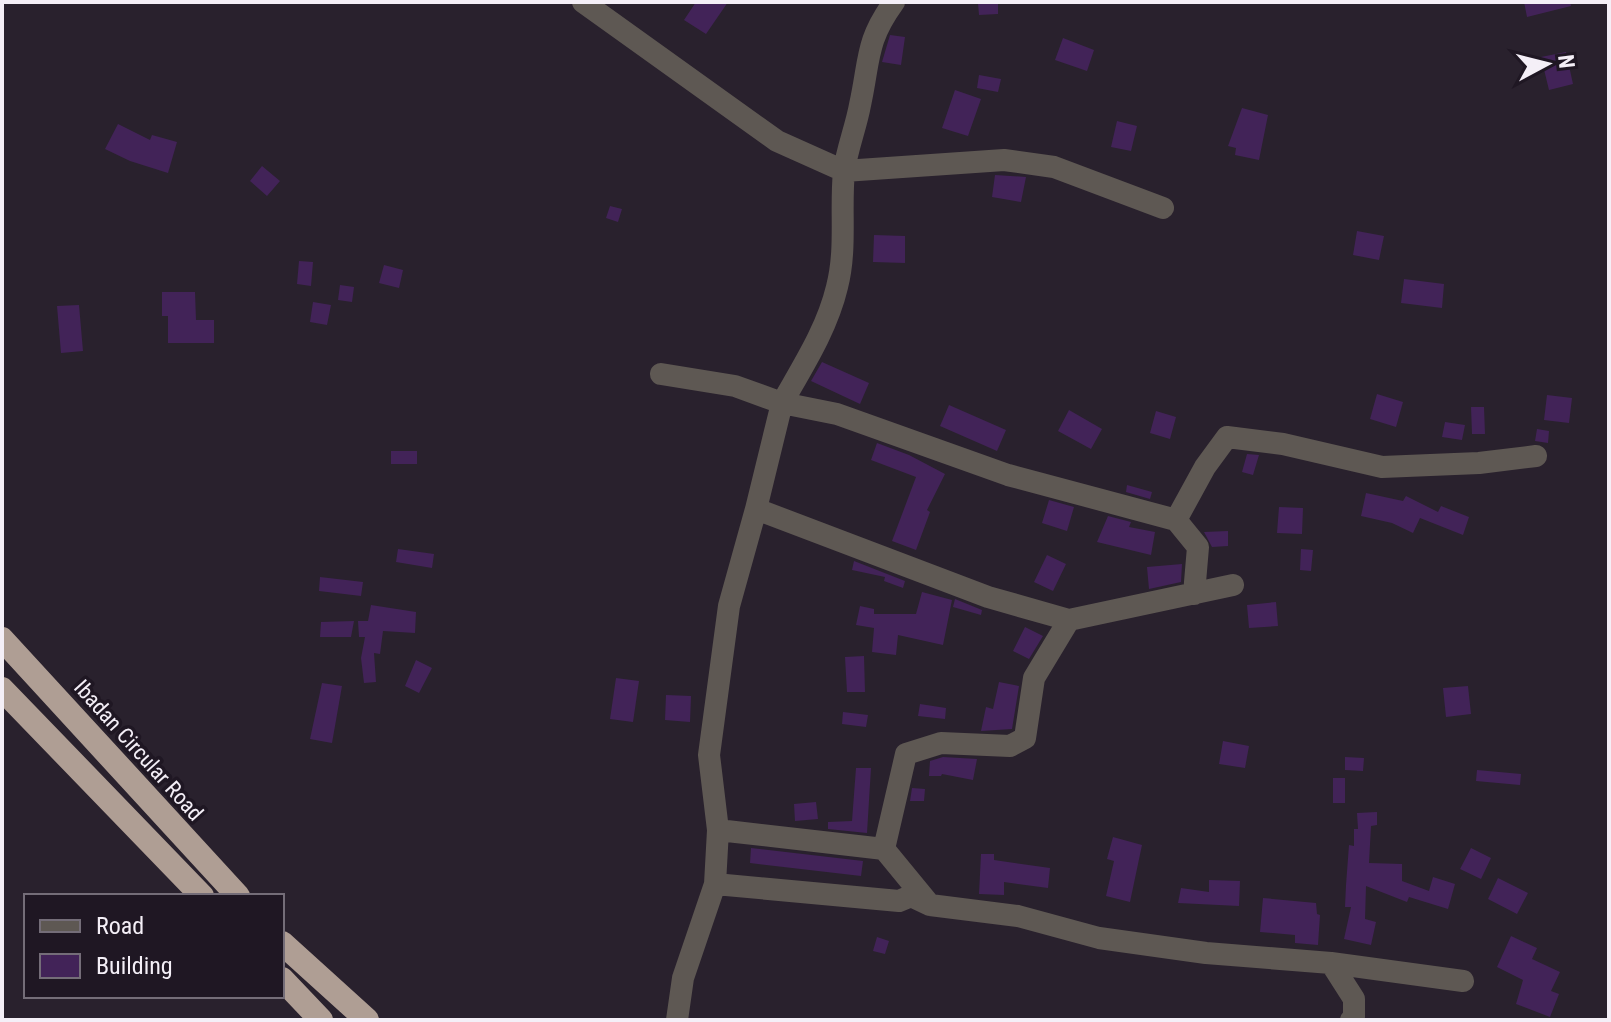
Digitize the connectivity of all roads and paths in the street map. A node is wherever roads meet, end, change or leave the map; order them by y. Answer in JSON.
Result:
{"nodes":[{"id":1,"x":583,"y":2,"type":"edge"},
{"id":2,"x":894,"y":2,"type":"edge"},
{"id":3,"x":844,"y":171,"type":"junction"},
{"id":4,"x":1163,"y":208,"type":"dead end"},
{"id":5,"x":661,"y":374,"type":"dead end"},
{"id":6,"x":782,"y":403,"type":"junction"},
{"id":7,"x":1536,"y":456,"type":"dead end"},
{"id":8,"x":756,"y":509,"type":"junction"},
{"id":9,"x":1176,"y":520,"type":"junction"},
{"id":10,"x":1233,"y":585,"type":"dead end"},
{"id":11,"x":1194,"y":594,"type":"junction"},
{"id":12,"x":1069,"y":620,"type":"junction"},
{"id":13,"x":2,"y":639,"type":"edge"},
{"id":14,"x":2,"y":689,"type":"edge"},
{"id":15,"x":718,"y":830,"type":"junction"},
{"id":16,"x":884,"y":849,"type":"junction"},
{"id":17,"x":715,"y":884,"type":"junction"},
{"id":18,"x":200,"y":894,"type":"edge"},
{"id":19,"x":236,"y":894,"type":"edge"},
{"id":20,"x":930,"y":905,"type":"junction"},
{"id":21,"x":284,"y":945,"type":"edge"},
{"id":22,"x":1331,"y":963,"type":"junction"},
{"id":23,"x":284,"y":981,"type":"edge"},
{"id":24,"x":1463,"y":981,"type":"dead end"},
{"id":25,"x":321,"y":1020,"type":"edge"},
{"id":26,"x":367,"y":1020,"type":"edge"},
{"id":27,"x":677,"y":1020,"type":"edge"},
{"id":28,"x":1351,"y":1020,"type":"edge"}],
"edges":[{"from":1,"to":3,"type":"street"},
{"from":2,"to":3,"type":"street"},
{"from":3,"to":4,"type":"street"},
{"from":3,"to":6,"type":"street"},
{"from":5,"to":6,"type":"street"},
{"from":6,"to":8,"type":"street"},
{"from":6,"to":9,"type":"street"},
{"from":7,"to":9,"type":"street"},
{"from":8,"to":12,"type":"street"},
{"from":8,"to":15,"type":"street"},
{"from":9,"to":11,"type":"street"},
{"from":10,"to":11,"type":"street"},
{"from":11,"to":12,"type":"street"},
{"from":12,"to":16,"type":"street"},
{"from":13,"to":19,"type":"highway","name":"Ibadan Circular Road"},
{"from":14,"to":18,"type":"highway"},
{"from":15,"to":16,"type":"street"},
{"from":15,"to":17,"type":"street"},
{"from":16,"to":20,"type":"street"},
{"from":17,"to":20,"type":"street"},
{"from":17,"to":27,"type":"street"},
{"from":20,"to":22,"type":"street"},
{"from":21,"to":26,"type":"highway"},
{"from":22,"to":24,"type":"street"},
{"from":22,"to":28,"type":"street"},
{"from":23,"to":25,"type":"highway"}]}
